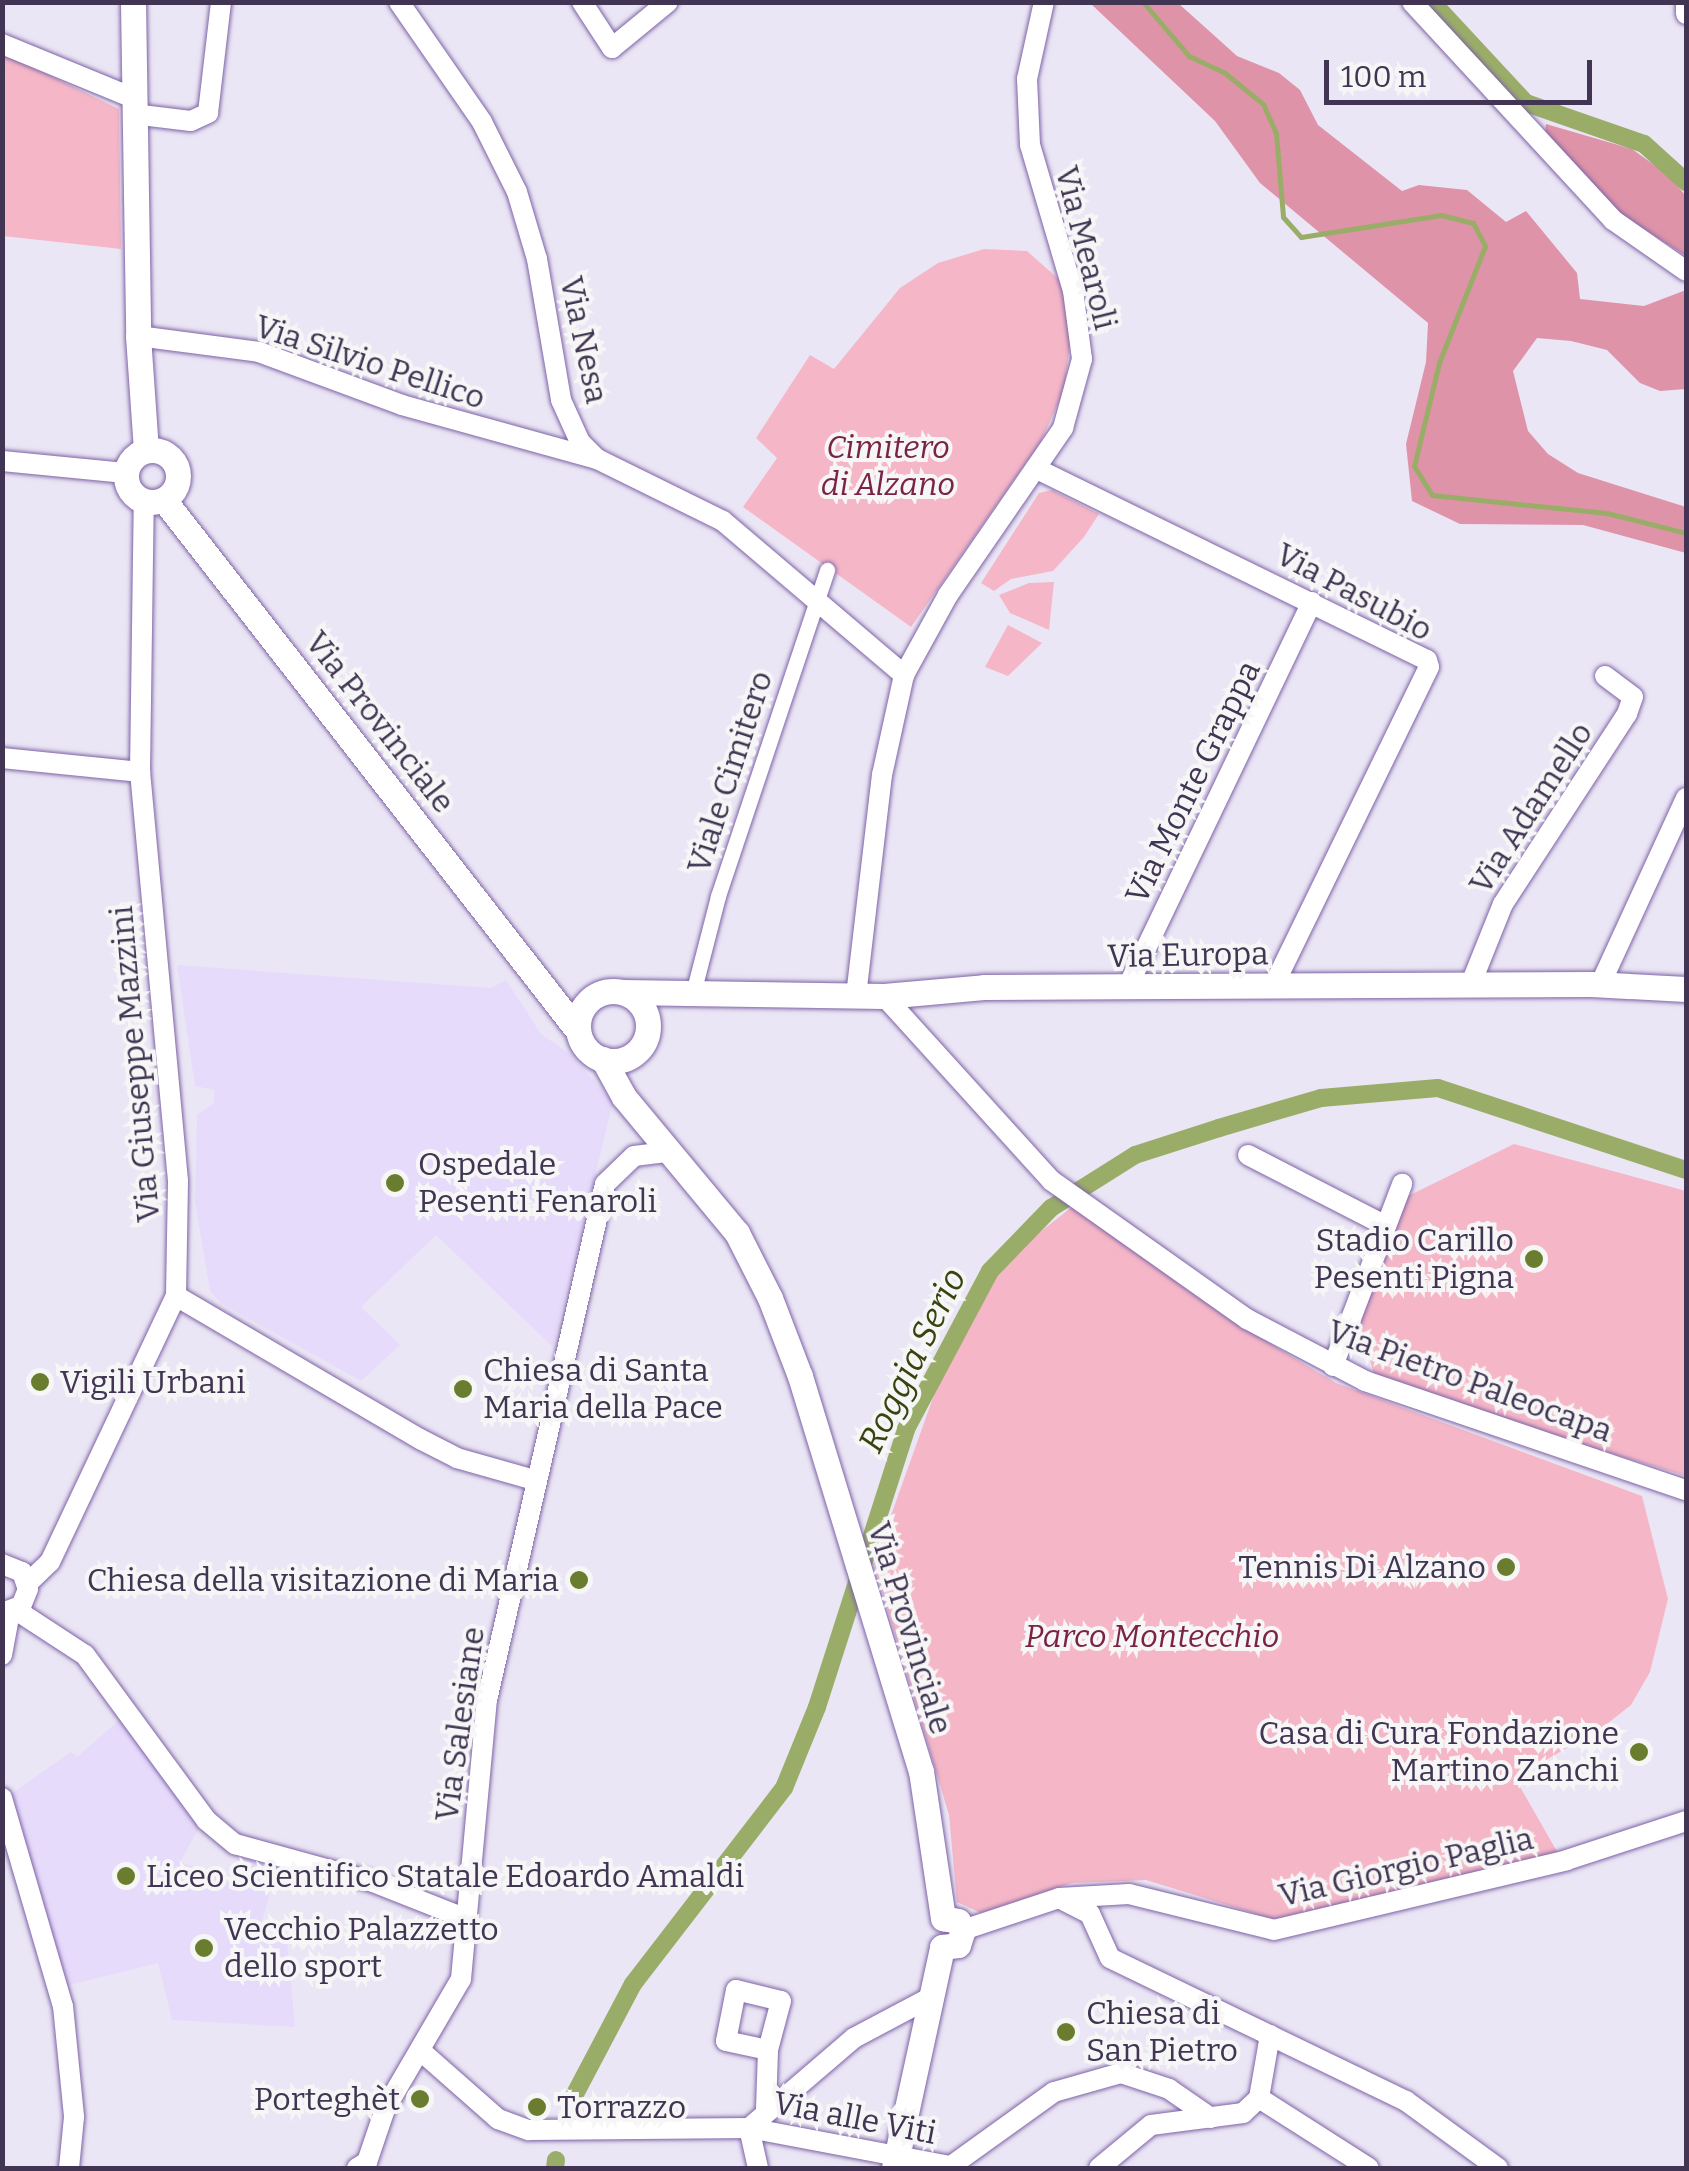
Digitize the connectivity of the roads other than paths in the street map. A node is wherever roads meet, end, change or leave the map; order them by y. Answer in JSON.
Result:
{"nodes":[{"id":1,"x":133,"y":2,"type":"edge"},
{"id":2,"x":221,"y":2,"type":"edge"},
{"id":3,"x":399,"y":2,"type":"edge"},
{"id":4,"x":582,"y":2,"type":"edge"},
{"id":5,"x":668,"y":2,"type":"edge"},
{"id":6,"x":1044,"y":2,"type":"edge"},
{"id":7,"x":1412,"y":2,"type":"edge"},
{"id":8,"x":1686,"y":2,"type":"edge"},
{"id":9,"x":1686,"y":14,"type":"edge"},
{"id":10,"x":2,"y":44,"type":"edge"},
{"id":11,"x":133,"y":106,"type":"junction"},
{"id":12,"x":1683,"y":270,"type":"edge"},
{"id":13,"x":138,"y":336,"type":"junction"},
{"id":14,"x":574,"y":433,"type":"junction"},
{"id":15,"x":523,"y":443,"type":"junction"},
{"id":16,"x":146,"y":450,"type":"junction"},
{"id":17,"x":597,"y":459,"type":"junction"},
{"id":18,"x":2,"y":461,"type":"edge"},
{"id":19,"x":1037,"y":469,"type":"junction"},
{"id":20,"x":125,"y":473,"type":"junction"},
{"id":21,"x":154,"y":500,"type":"junction"},
{"id":22,"x":827,"y":570,"type":"dead end"},
{"id":23,"x":816,"y":602,"type":"junction"},
{"id":24,"x":1312,"y":602,"type":"junction"},
{"id":25,"x":904,"y":675,"type":"junction"},
{"id":26,"x":1605,"y":676,"type":"dead end"},
{"id":27,"x":2,"y":758,"type":"edge"},
{"id":28,"x":140,"y":772,"type":"junction"},
{"id":29,"x":1686,"y":798,"type":"edge"},
{"id":30,"x":1600,"y":984,"type":"junction"},
{"id":31,"x":543,"y":986,"type":"junction"},
{"id":32,"x":1470,"y":986,"type":"junction"},
{"id":33,"x":1274,"y":987,"type":"junction"},
{"id":34,"x":1128,"y":988,"type":"junction"},
{"id":35,"x":1686,"y":989,"type":"edge"},
{"id":36,"x":610,"y":993,"type":"junction"},
{"id":37,"x":692,"y":993,"type":"junction"},
{"id":38,"x":856,"y":996,"type":"junction"},
{"id":39,"x":884,"y":996,"type":"junction"},
{"id":40,"x":648,"y":1027,"type":"junction"},
{"id":41,"x":578,"y":1030,"type":"junction"},
{"id":42,"x":633,"y":1054,"type":"junction"},
{"id":43,"x":603,"y":1059,"type":"junction"},
{"id":44,"x":638,"y":1108,"type":"junction"},
{"id":45,"x":672,"y":1152,"type":"junction"},
{"id":46,"x":1248,"y":1156,"type":"dead end"},
{"id":47,"x":1402,"y":1184,"type":"dead end"},
{"id":48,"x":1386,"y":1226,"type":"junction"},
{"id":49,"x":176,"y":1296,"type":"junction"},
{"id":50,"x":1333,"y":1366,"type":"junction"},
{"id":51,"x":535,"y":1480,"type":"junction"},
{"id":52,"x":1686,"y":1490,"type":"edge"},
{"id":53,"x":2,"y":1564,"type":"edge"},
{"id":54,"x":28,"y":1583,"type":"junction"},
{"id":55,"x":10,"y":1612,"type":"edge"},
{"id":56,"x":2,"y":1655,"type":"edge"},
{"id":57,"x":2,"y":1798,"type":"edge"},
{"id":58,"x":1686,"y":1821,"type":"edge"},
{"id":59,"x":5,"y":1823,"type":"edge"},
{"id":60,"x":1059,"y":1898,"type":"junction"},
{"id":61,"x":464,"y":1918,"type":"junction"},
{"id":62,"x":953,"y":1924,"type":"junction"},
{"id":63,"x":931,"y":1997,"type":"junction"},
{"id":64,"x":1270,"y":2035,"type":"junction"},
{"id":65,"x":768,"y":2050,"type":"dead end"},
{"id":66,"x":422,"y":2052,"type":"junction"},
{"id":67,"x":1259,"y":2098,"type":"junction"},
{"id":68,"x":766,"y":2108,"type":"junction"},
{"id":69,"x":1211,"y":2118,"type":"junction"},
{"id":70,"x":749,"y":2128,"type":"junction"},
{"id":71,"x":894,"y":2163,"type":"edge"},
{"id":72,"x":366,"y":2166,"type":"edge"},
{"id":73,"x":69,"y":2168,"type":"edge"},
{"id":74,"x":758,"y":2168,"type":"edge"},
{"id":75,"x":1100,"y":2168,"type":"edge"},
{"id":76,"x":1369,"y":2168,"type":"edge"},
{"id":77,"x":1498,"y":2168,"type":"edge"}],
"edges":[{"from":1,"to":11,"type":"street"},
{"from":2,"to":11,"type":"street"},
{"from":3,"to":14,"type":"street","name":"Via Nesa"},
{"from":4,"to":5,"type":"street"},
{"from":6,"to":19,"type":"street","name":"Via Mearoli"},
{"from":7,"to":12,"type":"street"},
{"from":8,"to":9,"type":"street"},
{"from":10,"to":11,"type":"street"},
{"from":11,"to":13,"type":"street"},
{"from":13,"to":15,"type":"street","name":"Via Silvio Pellico"},
{"from":13,"to":16,"type":"street"},
{"from":14,"to":15,"type":"street"},
{"from":14,"to":17,"type":"street","name":"Via Nesa"},
{"from":15,"to":17,"type":"street","name":"Via Silvio Pellico"},
{"from":16,"to":20,"type":"street"},
{"from":16,"to":21,"type":"street"},
{"from":17,"to":23,"type":"street","name":"Via Nesa"},
{"from":18,"to":20,"type":"street"},
{"from":19,"to":24,"type":"street","name":"Via Pasubio"},
{"from":19,"to":25,"type":"street","name":"Via Mearoli"},
{"from":20,"to":21,"type":"street"},
{"from":21,"to":28,"type":"street","name":"Via Giuseppe Mazzini"},
{"from":21,"to":31,"type":"street","name":"Via Provinciale"},
{"from":22,"to":23,"type":"street","name":"Viale Cimitero"},
{"from":23,"to":25,"type":"street","name":"Via Nesa"},
{"from":23,"to":37,"type":"street","name":"Viale Cimitero"},
{"from":24,"to":33,"type":"street","name":"Via Pasubio"},
{"from":24,"to":34,"type":"street","name":"Via Monte Grappa"},
{"from":25,"to":38,"type":"street","name":"Via Mearoli"},
{"from":26,"to":32,"type":"street","name":"Via Adamello"},
{"from":27,"to":28,"type":"street"},
{"from":28,"to":49,"type":"street","name":"Via Giuseppe Mazzini"},
{"from":29,"to":30,"type":"street"},
{"from":30,"to":32,"type":"street","name":"Via Europa"},
{"from":30,"to":35,"type":"street","name":"Via Europa"},
{"from":31,"to":36,"type":"street"},
{"from":31,"to":41,"type":"street","name":"Via Provinciale"},
{"from":32,"to":33,"type":"street","name":"Via Europa"},
{"from":33,"to":34,"type":"street","name":"Via Europa"},
{"from":34,"to":39,"type":"street","name":"Via Europa"},
{"from":36,"to":37,"type":"street","name":"Via Europa"},
{"from":36,"to":40,"type":"street"},
{"from":36,"to":41,"type":"street"},
{"from":37,"to":38,"type":"street","name":"Via Europa"},
{"from":37,"to":40,"type":"street"},
{"from":38,"to":39,"type":"street","name":"Via Europa"},
{"from":39,"to":50,"type":"street","name":"Via Pietro Paleocapa"},
{"from":40,"to":42,"type":"street"},
{"from":41,"to":43,"type":"street"},
{"from":42,"to":43,"type":"street"},
{"from":42,"to":44,"type":"street"},
{"from":43,"to":44,"type":"street","name":"Via Provinciale"},
{"from":44,"to":45,"type":"street","name":"Via Provinciale"},
{"from":45,"to":51,"type":"street","name":"Via Salesiane"},
{"from":45,"to":62,"type":"street","name":"Via Provinciale"},
{"from":46,"to":48,"type":"street"},
{"from":47,"to":48,"type":"street"},
{"from":48,"to":50,"type":"street"},
{"from":49,"to":51,"type":"street"},
{"from":49,"to":54,"type":"street","name":"Via Giuseppe Mazzini"},
{"from":50,"to":52,"type":"street","name":"Via Pietro Paleocapa"},
{"from":51,"to":61,"type":"street","name":"Via Salesiane"},
{"from":53,"to":54,"type":"street"},
{"from":54,"to":55,"type":"street","name":"Via Giuseppe Mazzini"},
{"from":55,"to":56,"type":"street"},
{"from":55,"to":61,"type":"street"},
{"from":57,"to":59,"type":"street"},
{"from":58,"to":60,"type":"street","name":"Via Giorgio Paglia"},
{"from":59,"to":73,"type":"street"},
{"from":60,"to":62,"type":"street","name":"Via Giorgio Paglia"},
{"from":60,"to":64,"type":"street"},
{"from":61,"to":66,"type":"street","name":"Via Salesiane"},
{"from":62,"to":63,"type":"street","name":"Via Provinciale"},
{"from":63,"to":68,"type":"street"},
{"from":63,"to":71,"type":"street"},
{"from":64,"to":67,"type":"street"},
{"from":64,"to":77,"type":"street"},
{"from":65,"to":68,"type":"street"},
{"from":66,"to":70,"type":"street","name":"Via alle Viti"},
{"from":66,"to":72,"type":"street","name":"Via Salesiane"},
{"from":67,"to":69,"type":"street"},
{"from":67,"to":76,"type":"street"},
{"from":68,"to":70,"type":"street"},
{"from":69,"to":71,"type":"street","name":"Via alle Viti"},
{"from":69,"to":75,"type":"street"},
{"from":70,"to":71,"type":"street","name":"Via alle Viti"},
{"from":70,"to":74,"type":"street"}]}
